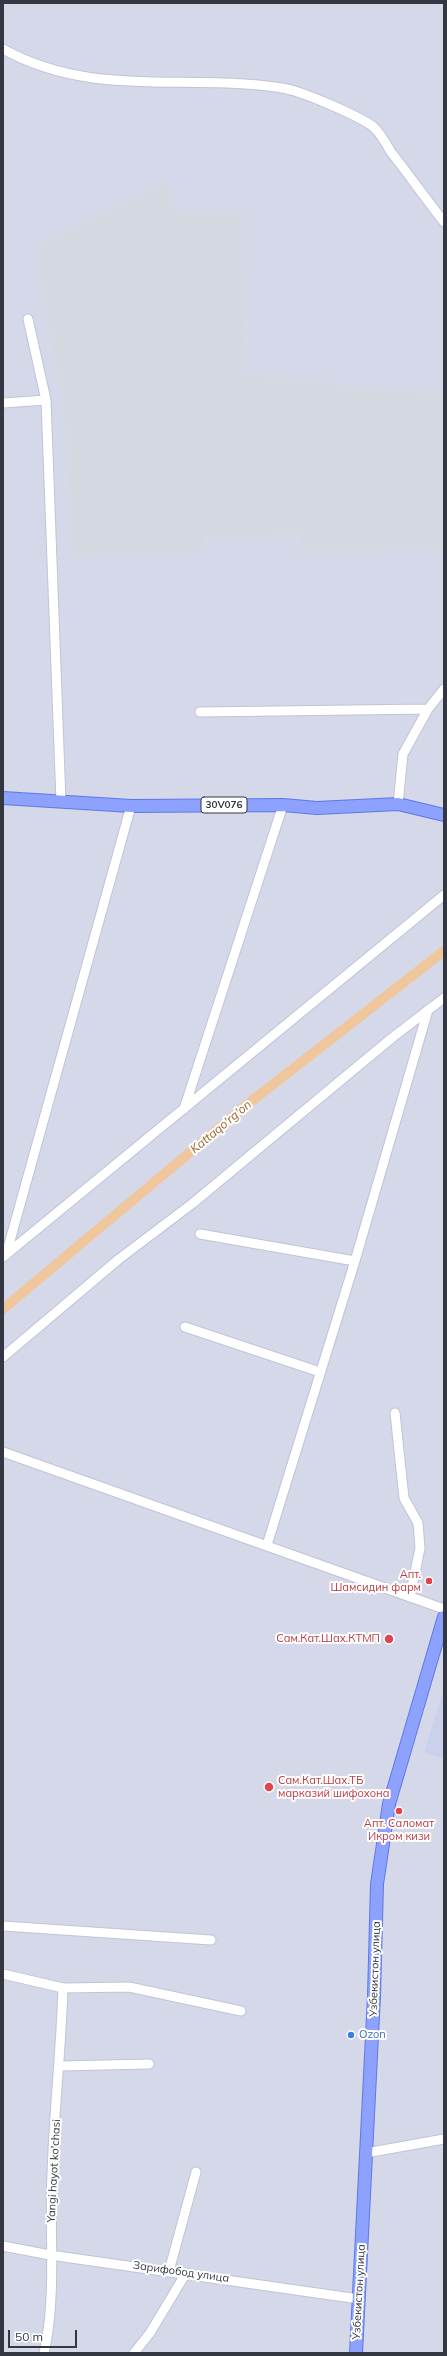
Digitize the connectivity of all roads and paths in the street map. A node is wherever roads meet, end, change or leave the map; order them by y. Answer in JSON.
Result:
{"nodes":[{"id":1,"x":3,"y":48,"type":"edge"},
{"id":2,"x":444,"y":222,"type":"edge"},
{"id":3,"x":28,"y":319,"type":"dead end"},
{"id":4,"x":46,"y":400,"type":"junction"},
{"id":5,"x":3,"y":403,"type":"edge"},
{"id":6,"x":444,"y":689,"type":"edge"},
{"id":7,"x":428,"y":709,"type":"junction"},
{"id":8,"x":200,"y":712,"type":"dead end"},
{"id":9,"x":3,"y":798,"type":"edge"},
{"id":10,"x":61,"y":802,"type":"junction"},
{"id":11,"x":398,"y":804,"type":"junction"},
{"id":12,"x":283,"y":805,"type":"junction"},
{"id":13,"x":131,"y":806,"type":"junction"},
{"id":14,"x":444,"y":815,"type":"edge"},
{"id":15,"x":444,"y":895,"type":"edge"},
{"id":16,"x":444,"y":998,"type":"edge"},
{"id":17,"x":428,"y":1010,"type":"junction"},
{"id":18,"x":184,"y":1109,"type":"junction"},
{"id":19,"x":200,"y":1234,"type":"dead end"},
{"id":20,"x":4,"y":1256,"type":"edge"},
{"id":21,"x":355,"y":1261,"type":"junction"},
{"id":22,"x":185,"y":1327,"type":"dead end"},
{"id":23,"x":3,"y":1357,"type":"edge"},
{"id":24,"x":320,"y":1372,"type":"junction"},
{"id":25,"x":395,"y":1413,"type":"dead end"},
{"id":26,"x":3,"y":1452,"type":"edge"},
{"id":27,"x":267,"y":1545,"type":"junction"},
{"id":28,"x":410,"y":1596,"type":"junction"},
{"id":29,"x":444,"y":1609,"type":"edge"},
{"id":30,"x":444,"y":1616,"type":"edge"},
{"id":31,"x":3,"y":1926,"type":"edge"},
{"id":32,"x":211,"y":1940,"type":"dead end"},
{"id":33,"x":3,"y":1974,"type":"edge"},
{"id":34,"x":63,"y":1988,"type":"junction"},
{"id":35,"x":241,"y":2011,"type":"dead end"},
{"id":36,"x":149,"y":2064,"type":"dead end"},
{"id":37,"x":60,"y":2066,"type":"junction"},
{"id":38,"x":444,"y":2139,"type":"edge"},
{"id":39,"x":366,"y":2153,"type":"junction"},
{"id":40,"x":196,"y":2172,"type":"dead end"},
{"id":41,"x":3,"y":2246,"type":"edge"},
{"id":42,"x":50,"y":2255,"type":"junction"},
{"id":43,"x":168,"y":2271,"type":"junction"},
{"id":44,"x":186,"y":2273,"type":"junction"},
{"id":45,"x":359,"y":2299,"type":"junction"},
{"id":46,"x":44,"y":2353,"type":"edge"},
{"id":47,"x":134,"y":2353,"type":"edge"},
{"id":48,"x":356,"y":2353,"type":"edge"}],
"edges":[{"from":1,"to":2,"type":"street"},
{"from":3,"to":4,"type":"street"},
{"from":4,"to":5,"type":"street"},
{"from":4,"to":10,"type":"street"},
{"from":6,"to":7,"type":"street"},
{"from":7,"to":8,"type":"street"},
{"from":7,"to":11,"type":"street"},
{"from":9,"to":10,"type":"main road","number":"30V076"},
{"from":10,"to":13,"type":"main road","number":"30V076"},
{"from":11,"to":12,"type":"main road","number":"30V076"},
{"from":11,"to":14,"type":"main road","number":"30V076"},
{"from":12,"to":13,"type":"main road","number":"30V076"},
{"from":12,"to":18,"type":"street"},
{"from":13,"to":20,"type":"street"},
{"from":15,"to":18,"type":"street"},
{"from":16,"to":17,"type":"street"},
{"from":17,"to":21,"type":"street"},
{"from":17,"to":23,"type":"street"},
{"from":18,"to":20,"type":"street"},
{"from":19,"to":21,"type":"street"},
{"from":21,"to":24,"type":"street"},
{"from":22,"to":24,"type":"street"},
{"from":24,"to":27,"type":"street"},
{"from":25,"to":28,"type":"street"},
{"from":26,"to":27,"type":"street"},
{"from":27,"to":28,"type":"street"},
{"from":28,"to":29,"type":"street"},
{"from":30,"to":39,"type":"main road","name":"Узбекистон улица"},
{"from":31,"to":32,"type":"street"},
{"from":33,"to":34,"type":"street"},
{"from":34,"to":35,"type":"street"},
{"from":34,"to":37,"type":"street","name":"Yangi hayot ko'chasi"},
{"from":36,"to":37,"type":"street"},
{"from":37,"to":42,"type":"street","name":"Yangi hayot ko'chasi"},
{"from":38,"to":39,"type":"street"},
{"from":39,"to":45,"type":"main road","name":"Узбекистон улица"},
{"from":40,"to":43,"type":"street"},
{"from":41,"to":42,"type":"street","name":"Зарифобод улица"},
{"from":42,"to":43,"type":"street","name":"Зарифобод улица"},
{"from":42,"to":46,"type":"street","name":"Yangi hayot ko'chasi"},
{"from":43,"to":44,"type":"street","name":"Зарифобод улица"},
{"from":44,"to":45,"type":"street","name":"Зарифобод улица"},
{"from":44,"to":47,"type":"street"},
{"from":45,"to":48,"type":"main road","name":"Узбекистон улица"}]}
